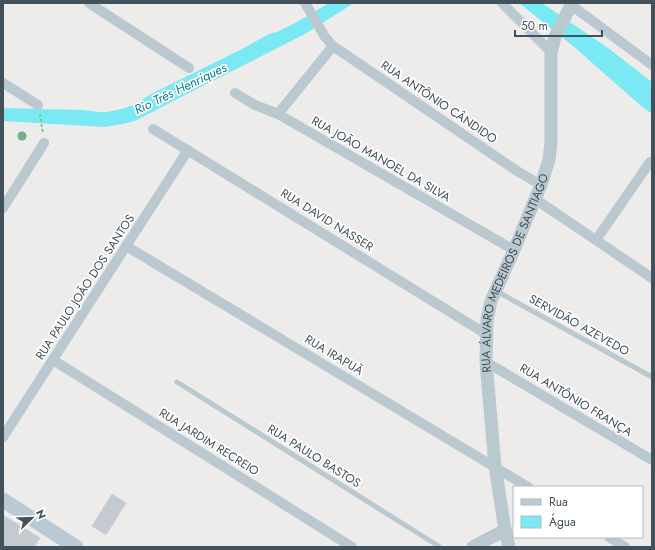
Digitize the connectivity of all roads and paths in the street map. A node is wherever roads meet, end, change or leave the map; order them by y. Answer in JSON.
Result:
{"nodes":[{"id":1,"x":89,"y":3,"type":"edge"},
{"id":2,"x":502,"y":3,"type":"edge"},
{"id":3,"x":309,"y":7,"type":"edge"},
{"id":4,"x":570,"y":7,"type":"edge"},
{"id":5,"x":333,"y":46,"type":"junction"},
{"id":6,"x":551,"y":52,"type":"junction"},
{"id":7,"x":652,"y":65,"type":"edge"},
{"id":8,"x":189,"y":68,"type":"dead end"},
{"id":9,"x":3,"y":83,"type":"edge"},
{"id":10,"x":235,"y":93,"type":"dead end"},
{"id":11,"x":38,"y":105,"type":"joint"},
{"id":12,"x":278,"y":114,"type":"junction"},
{"id":13,"x":42,"y":129,"type":"dead end"},
{"id":14,"x":153,"y":129,"type":"dead end"},
{"id":15,"x":44,"y":143,"type":"dead end"},
{"id":16,"x":188,"y":150,"type":"junction"},
{"id":17,"x":650,"y":162,"type":"dead end"},
{"id":18,"x":541,"y":185,"type":"junction"},
{"id":19,"x":535,"y":199,"type":"junction"},
{"id":20,"x":3,"y":208,"type":"edge"},
{"id":21,"x":596,"y":240,"type":"junction"},
{"id":22,"x":126,"y":246,"type":"junction"},
{"id":23,"x":514,"y":250,"type":"junction"},
{"id":24,"x":652,"y":278,"type":"edge"},
{"id":25,"x":496,"y":291,"type":"junction"},
{"id":26,"x":486,"y":334,"type":"junction"},
{"id":27,"x":53,"y":360,"type":"junction"},
{"id":28,"x":486,"y":362,"type":"junction"},
{"id":29,"x":652,"y":377,"type":"edge"},
{"id":30,"x":177,"y":382,"type":"dead end"},
{"id":31,"x":3,"y":437,"type":"edge"},
{"id":32,"x":652,"y":460,"type":"edge"},
{"id":33,"x":495,"y":466,"type":"junction"},
{"id":34,"x":526,"y":486,"type":"edge"},
{"id":35,"x":3,"y":500,"type":"edge"},
{"id":36,"x":505,"y":530,"type":"junction"},
{"id":37,"x":611,"y":538,"type":"edge"},
{"id":38,"x":76,"y":547,"type":"edge"},
{"id":39,"x":352,"y":547,"type":"edge"},
{"id":40,"x":440,"y":547,"type":"edge"},
{"id":41,"x":473,"y":547,"type":"edge"},
{"id":42,"x":509,"y":547,"type":"edge"},
{"id":43,"x":625,"y":547,"type":"edge"}],
"edges":[{"from":1,"to":8,"type":"street"},
{"from":2,"to":6,"type":"street"},
{"from":3,"to":5,"type":"street","name":"RUA ANTÔNIO CÂNDIDO"},
{"from":4,"to":6,"type":"street","name":"RUA ÁLVARO MEDEIROS DE SANTIAGO"},
{"from":4,"to":7,"type":"street"},
{"from":5,"to":12,"type":"street"},
{"from":5,"to":18,"type":"street","name":"RUA ANTÔNIO CÂNDIDO"},
{"from":6,"to":18,"type":"street","name":"RUA ÁLVARO MEDEIROS DE SANTIAGO"},
{"from":9,"to":11,"type":"street"},
{"from":10,"to":12,"type":"street","name":"RUA JOÃO MANOEL DA SILVA"},
{"from":11,"to":13,"type":"path"},
{"from":12,"to":23,"type":"street","name":"RUA JOÃO MANOEL DA SILVA"},
{"from":14,"to":16,"type":"street","name":"RUA DAVID NASSER"},
{"from":15,"to":20,"type":"street"},
{"from":16,"to":22,"type":"street","name":"RUA PAULO JOÃO DOS SANTOS"},
{"from":16,"to":26,"type":"street","name":"RUA DAVID NASSER"},
{"from":17,"to":21,"type":"street"},
{"from":18,"to":19,"type":"street","name":"RUA ÁLVARO MEDEIROS DE SANTIAGO"},
{"from":19,"to":21,"type":"street"},
{"from":19,"to":23,"type":"street","name":"RUA ÁLVARO MEDEIROS DE SANTIAGO"},
{"from":21,"to":24,"type":"street"},
{"from":22,"to":27,"type":"street","name":"RUA PAULO JOÃO DOS SANTOS"},
{"from":22,"to":33,"type":"street","name":"RUA IRAPUÃ"},
{"from":23,"to":25,"type":"street","name":"RUA ÁLVARO MEDEIROS DE SANTIAGO"},
{"from":25,"to":26,"type":"street","name":"RUA ÁLVARO MEDEIROS DE SANTIAGO"},
{"from":25,"to":29,"type":"lane","name":"SERVIDÃO AZEVEDO"},
{"from":26,"to":28,"type":"street","name":"RUA ÁLVARO MEDEIROS DE SANTIAGO"},
{"from":27,"to":31,"type":"street","name":"RUA PAULO JOÃO DOS SANTOS"},
{"from":27,"to":39,"type":"street","name":"RUA JARDIM RECREIO"},
{"from":28,"to":32,"type":"street","name":"RUA ANTÔNIO FRANÇA"},
{"from":28,"to":33,"type":"street","name":"RUA ÁLVARO MEDEIROS DE SANTIAGO"},
{"from":30,"to":40,"type":"lane","name":"RUA PAULO BASTOS"},
{"from":33,"to":34,"type":"street","name":"RUA IRAPUÃ"},
{"from":33,"to":36,"type":"street","name":"RUA ÁLVARO MEDEIROS DE SANTIAGO"},
{"from":35,"to":38,"type":"main road"},
{"from":36,"to":41,"type":"street"},
{"from":36,"to":42,"type":"street","name":"RUA ÁLVARO MEDEIROS DE SANTIAGO"},
{"from":37,"to":43,"type":"street"}]}
